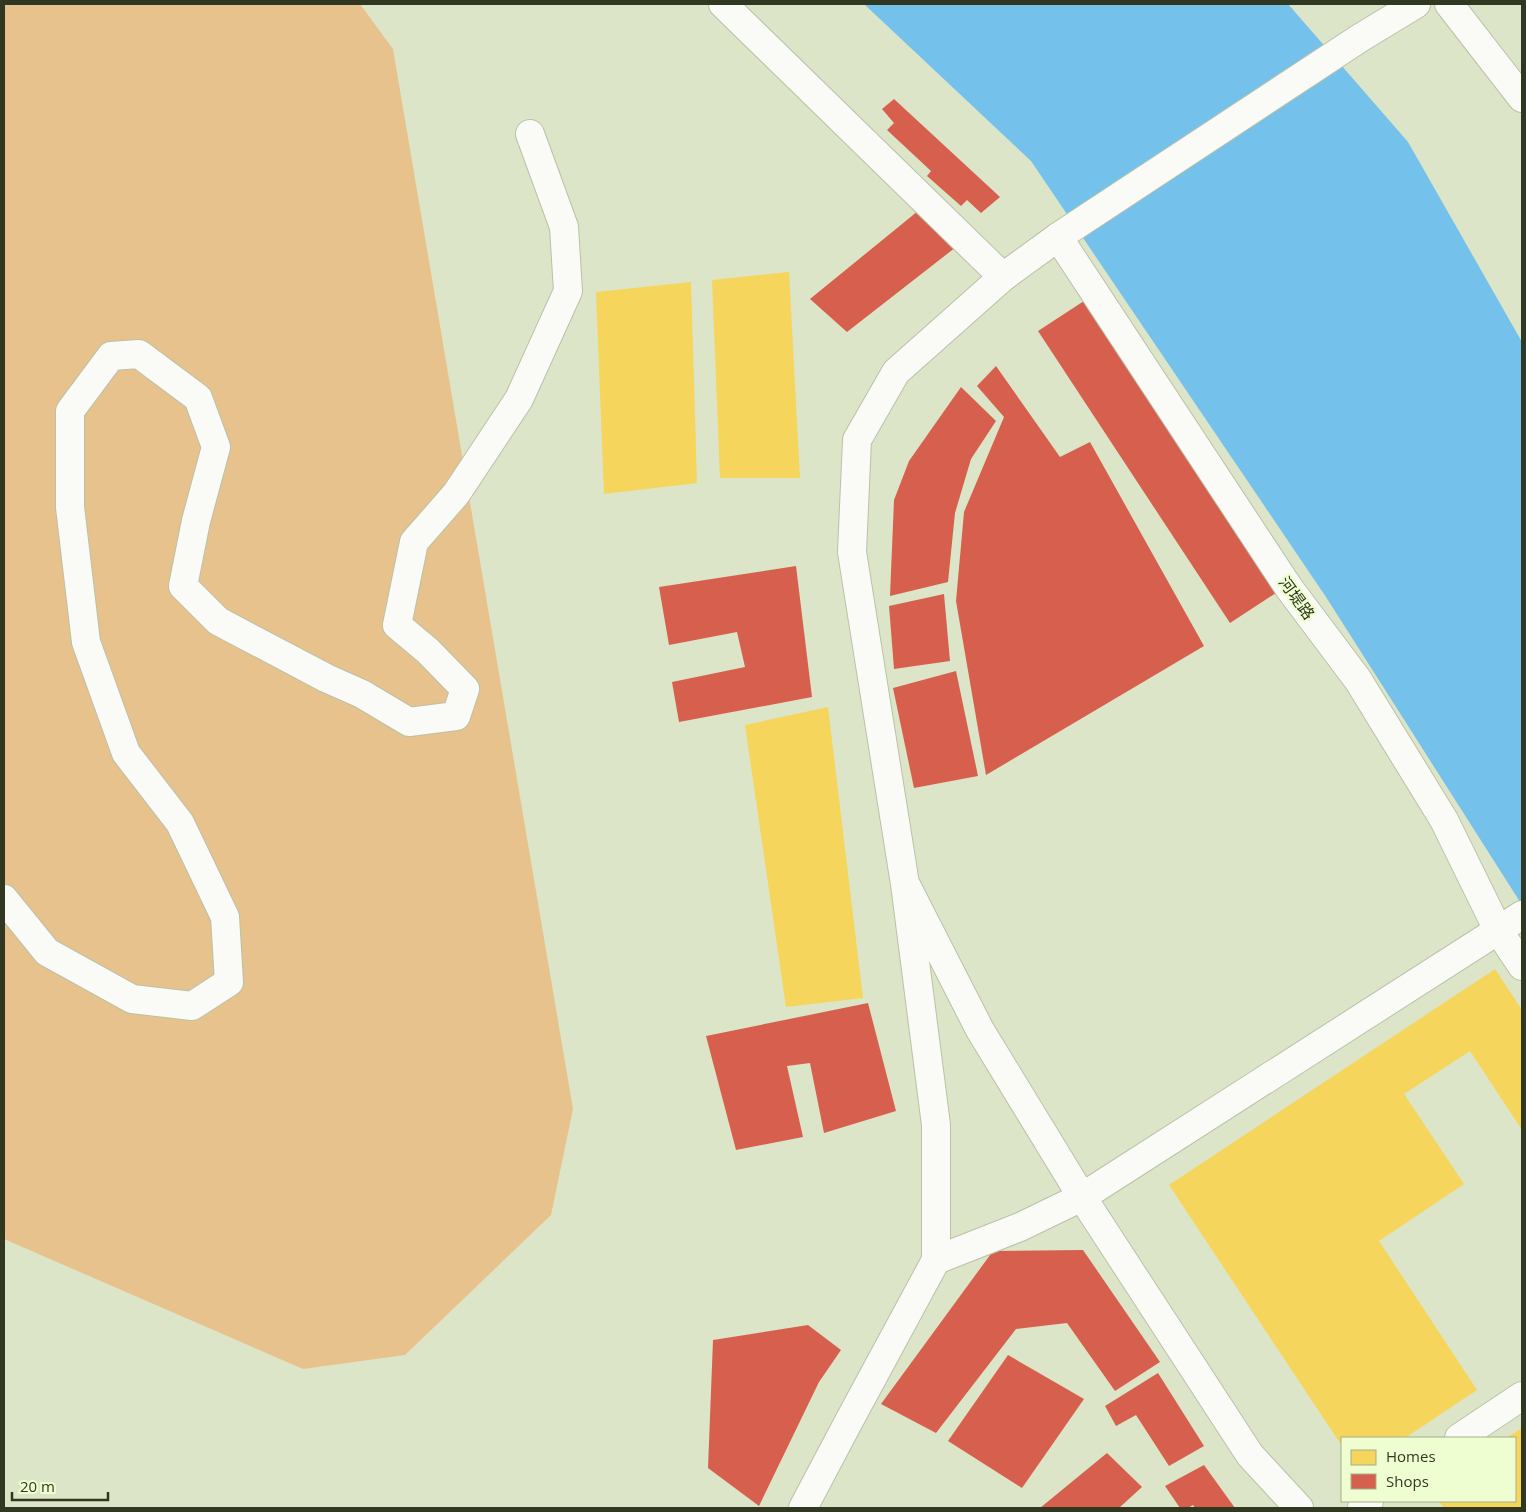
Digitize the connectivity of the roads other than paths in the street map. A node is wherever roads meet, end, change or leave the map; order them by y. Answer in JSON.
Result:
{"nodes":[{"id":1,"x":723,"y":4,"type":"edge"},
{"id":2,"x":1416,"y":4,"type":"edge"},
{"id":3,"x":1449,"y":4,"type":"edge"},
{"id":4,"x":1522,"y":98,"type":"edge"},
{"id":5,"x":530,"y":134,"type":"dead end"},
{"id":6,"x":1058,"y":237,"type":"junction"},
{"id":7,"x":1003,"y":277,"type":"junction"},
{"id":8,"x":905,"y":884,"type":"junction"},
{"id":9,"x":4,"y":899,"type":"edge"},
{"id":10,"x":1522,"y":914,"type":"edge"},
{"id":11,"x":1498,"y":930,"type":"junction"},
{"id":12,"x":1522,"y":966,"type":"edge"},
{"id":13,"x":1082,"y":1197,"type":"junction"},
{"id":14,"x":936,"y":1260,"type":"junction"},
{"id":15,"x":1522,"y":1396,"type":"edge"},
{"id":16,"x":1460,"y":1437,"type":"edge"},
{"id":17,"x":804,"y":1508,"type":"edge"},
{"id":18,"x":1299,"y":1508,"type":"edge"}],
"edges":[{"from":1,"to":7,"type":"main road"},
{"from":2,"to":6,"type":"main road"},
{"from":3,"to":4,"type":"main road"},
{"from":5,"to":9,"type":"main road"},
{"from":6,"to":7,"type":"main road"},
{"from":6,"to":11,"type":"main road","name":"河堤路"},
{"from":7,"to":8,"type":"main road"},
{"from":8,"to":13,"type":"main road"},
{"from":8,"to":14,"type":"main road"},
{"from":10,"to":11,"type":"main road"},
{"from":11,"to":12,"type":"main road","name":"河堤路"},
{"from":11,"to":13,"type":"main road"},
{"from":13,"to":14,"type":"main road"},
{"from":13,"to":18,"type":"main road"},
{"from":14,"to":17,"type":"main road"},
{"from":15,"to":16,"type":"main road"}]}
